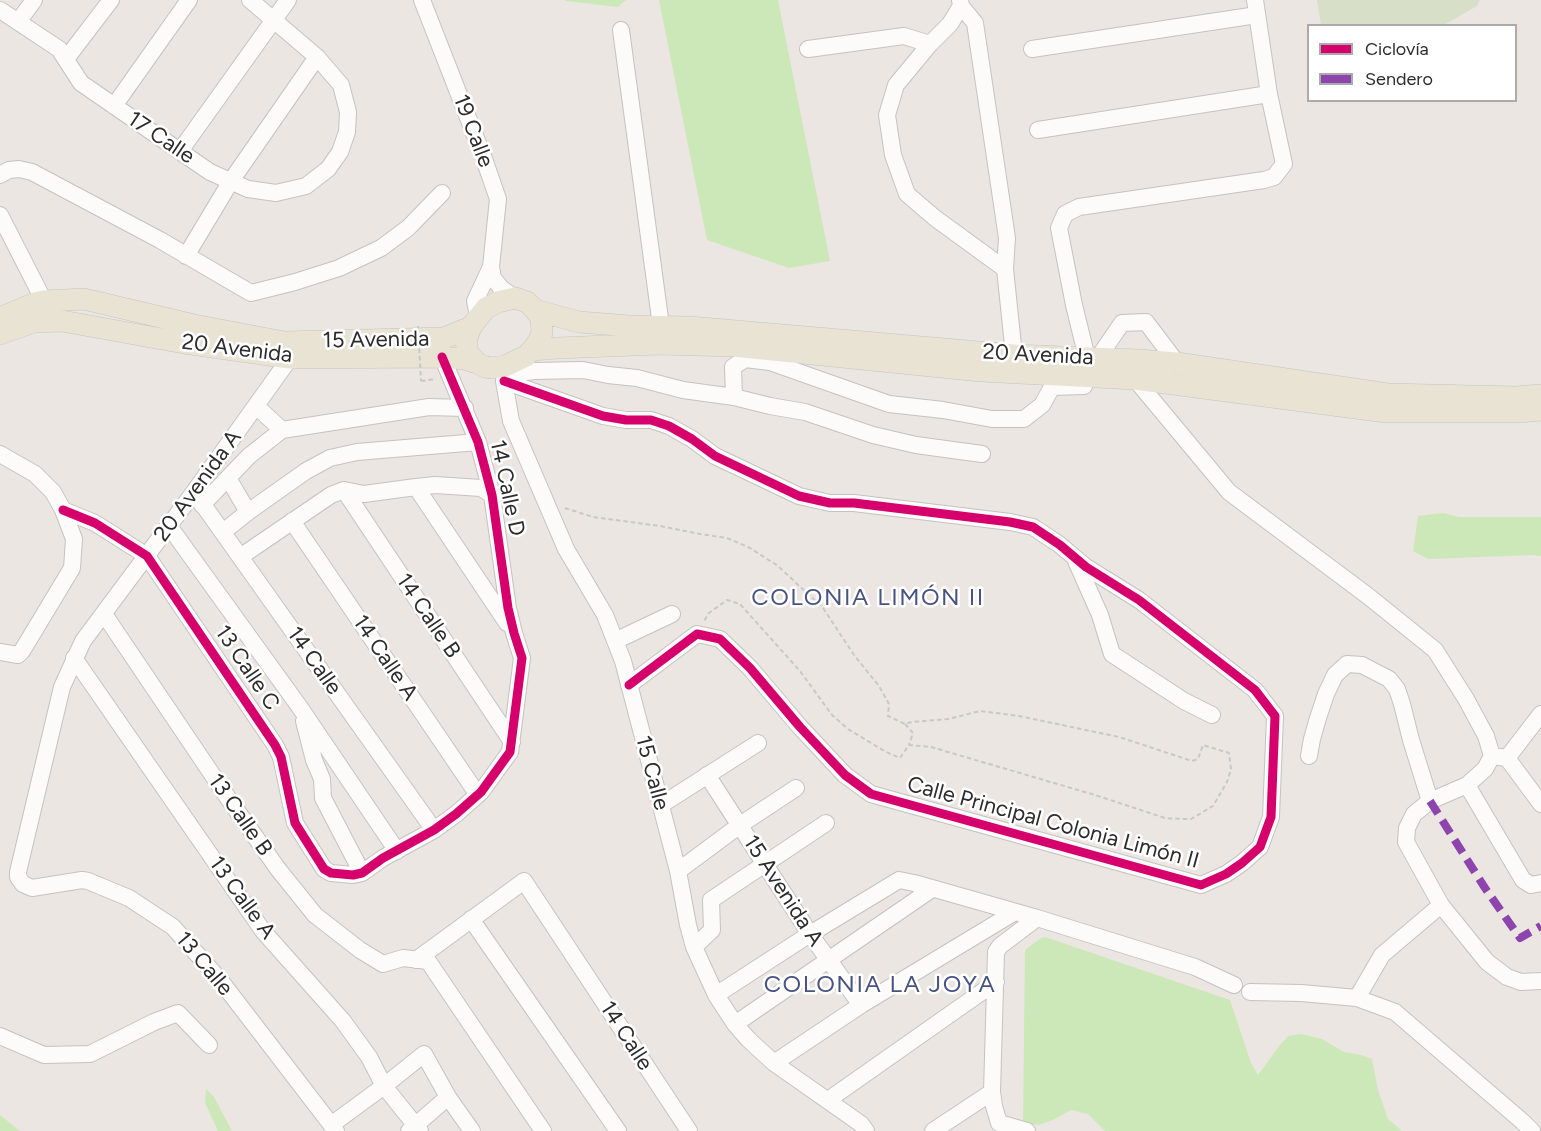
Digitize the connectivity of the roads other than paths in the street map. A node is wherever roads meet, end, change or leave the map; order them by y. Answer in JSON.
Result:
{"nodes":[{"id":1,"x":34,"y":0,"type":"edge"},
{"id":2,"x":111,"y":0,"type":"edge"},
{"id":3,"x":189,"y":0,"type":"edge"},
{"id":4,"x":250,"y":0,"type":"edge"},
{"id":5,"x":288,"y":0,"type":"edge"},
{"id":6,"x":422,"y":0,"type":"edge"},
{"id":7,"x":960,"y":3,"type":"edge"},
{"id":8,"x":1256,"y":7,"type":"edge"},
{"id":9,"x":0,"y":10,"type":"edge"},
{"id":10,"x":273,"y":19,"type":"junction"},
{"id":11,"x":18,"y":22,"type":"junction"},
{"id":12,"x":621,"y":30,"type":"dead end"},
{"id":13,"x":930,"y":44,"type":"junction"},
{"id":14,"x":808,"y":49,"type":"dead end"},
{"id":15,"x":1032,"y":49,"type":"dead end"},
{"id":16,"x":317,"y":57,"type":"junction"},
{"id":17,"x":66,"y":59,"type":"junction"},
{"id":18,"x":1269,"y":94,"type":"junction"},
{"id":19,"x":114,"y":106,"type":"junction"},
{"id":20,"x":1038,"y":130,"type":"dead end"},
{"id":21,"x":180,"y":151,"type":"junction"},
{"id":22,"x":0,"y":175,"type":"edge"},
{"id":23,"x":231,"y":182,"type":"junction"},
{"id":24,"x":442,"y":193,"type":"dead end"},
{"id":25,"x":0,"y":215,"type":"edge"},
{"id":26,"x":186,"y":256,"type":"junction"},
{"id":27,"x":491,"y":267,"type":"junction"},
{"id":28,"x":1005,"y":269,"type":"junction"},
{"id":29,"x":515,"y":298,"type":"junction"},
{"id":30,"x":44,"y":301,"type":"junction"},
{"id":31,"x":535,"y":310,"type":"junction"},
{"id":32,"x":0,"y":318,"type":"edge"},
{"id":33,"x":475,"y":322,"type":"junction"},
{"id":34,"x":661,"y":326,"type":"junction"},
{"id":35,"x":0,"y":334,"type":"edge"},
{"id":36,"x":532,"y":351,"type":"junction"},
{"id":37,"x":1014,"y":355,"type":"junction"},
{"id":38,"x":442,"y":357,"type":"junction"},
{"id":39,"x":290,"y":358,"type":"junction"},
{"id":40,"x":477,"y":363,"type":"junction"},
{"id":41,"x":1177,"y":363,"type":"junction"},
{"id":42,"x":1090,"y":364,"type":"junction"},
{"id":43,"x":505,"y":374,"type":"junction"},
{"id":44,"x":1135,"y":379,"type":"junction"},
{"id":45,"x":1541,"y":395,"type":"edge"},
{"id":46,"x":734,"y":397,"type":"junction"},
{"id":47,"x":256,"y":406,"type":"junction"},
{"id":48,"x":465,"y":408,"type":"junction"},
{"id":49,"x":1541,"y":410,"type":"edge"},
{"id":50,"x":282,"y":430,"type":"junction"},
{"id":51,"x":478,"y":442,"type":"junction"},
{"id":52,"x":0,"y":454,"type":"edge"},
{"id":53,"x":982,"y":454,"type":"dead end"},
{"id":54,"x":228,"y":478,"type":"junction"},
{"id":55,"x":416,"y":487,"type":"junction"},
{"id":56,"x":344,"y":490,"type":"junction"},
{"id":57,"x":492,"y":495,"type":"junction"},
{"id":58,"x":198,"y":498,"type":"junction"},
{"id":59,"x":63,"y":510,"type":"junction"},
{"id":60,"x":248,"y":512,"type":"junction"},
{"id":61,"x":292,"y":521,"type":"junction"},
{"id":62,"x":169,"y":526,"type":"junction"},
{"id":63,"x":223,"y":532,"type":"junction"},
{"id":64,"x":147,"y":556,"type":"junction"},
{"id":65,"x":240,"y":557,"type":"junction"},
{"id":66,"x":1074,"y":557,"type":"junction"},
{"id":67,"x":104,"y":614,"type":"junction"},
{"id":68,"x":672,"y":614,"type":"dead end"},
{"id":69,"x":514,"y":633,"type":"junction"},
{"id":70,"x":615,"y":641,"type":"junction"},
{"id":71,"x":0,"y":652,"type":"edge"},
{"id":72,"x":74,"y":658,"type":"junction"},
{"id":73,"x":629,"y":685,"type":"junction"},
{"id":74,"x":301,"y":709,"type":"junction"},
{"id":75,"x":1541,"y":714,"type":"edge"},
{"id":76,"x":1212,"y":715,"type":"dead end"},
{"id":77,"x":512,"y":741,"type":"junction"},
{"id":78,"x":758,"y":743,"type":"dead end"},
{"id":79,"x":1309,"y":756,"type":"dead end"},
{"id":80,"x":1500,"y":757,"type":"junction"},
{"id":81,"x":707,"y":776,"type":"junction"},
{"id":82,"x":1467,"y":785,"type":"junction"},
{"id":83,"x":796,"y":788,"type":"dead end"},
{"id":84,"x":478,"y":795,"type":"junction"},
{"id":85,"x":1430,"y":801,"type":"junction"},
{"id":86,"x":1541,"y":804,"type":"edge"},
{"id":87,"x":660,"y":805,"type":"junction"},
{"id":88,"x":826,"y":824,"type":"dead end"},
{"id":89,"x":740,"y":825,"type":"junction"},
{"id":90,"x":434,"y":830,"type":"junction"},
{"id":91,"x":397,"y":851,"type":"junction"},
{"id":92,"x":765,"y":863,"type":"junction"},
{"id":93,"x":678,"y":871,"type":"junction"},
{"id":94,"x":358,"y":874,"type":"junction"},
{"id":95,"x":1541,"y":883,"type":"edge"},
{"id":96,"x":22,"y":884,"type":"joint"},
{"id":97,"x":932,"y":889,"type":"junction"},
{"id":98,"x":1441,"y":905,"type":"junction"},
{"id":99,"x":1015,"y":912,"type":"junction"},
{"id":100,"x":1037,"y":918,"type":"junction"},
{"id":101,"x":471,"y":919,"type":"junction"},
{"id":102,"x":810,"y":934,"type":"junction"},
{"id":103,"x":694,"y":947,"type":"junction"},
{"id":104,"x":827,"y":959,"type":"junction"},
{"id":105,"x":416,"y":960,"type":"junction"},
{"id":106,"x":1541,"y":981,"type":"edge"},
{"id":107,"x":996,"y":982,"type":"junction"},
{"id":108,"x":716,"y":995,"type":"junction"},
{"id":109,"x":1357,"y":998,"type":"junction"},
{"id":110,"x":861,"y":1005,"type":"junction"},
{"id":111,"x":735,"y":1024,"type":"junction"},
{"id":112,"x":0,"y":1036,"type":"edge"},
{"id":113,"x":210,"y":1045,"type":"dead end"},
{"id":114,"x":774,"y":1063,"type":"junction"},
{"id":115,"x":384,"y":1086,"type":"junction"},
{"id":116,"x":992,"y":1092,"type":"junction"},
{"id":117,"x":448,"y":1097,"type":"junction"},
{"id":118,"x":828,"y":1100,"type":"junction"},
{"id":119,"x":994,"y":1127,"type":"edge"},
{"id":120,"x":334,"y":1128,"type":"edge"},
{"id":121,"x":415,"y":1129,"type":"edge"},
{"id":122,"x":472,"y":1131,"type":"edge"},
{"id":123,"x":543,"y":1131,"type":"edge"},
{"id":124,"x":618,"y":1131,"type":"edge"},
{"id":125,"x":689,"y":1131,"type":"edge"},
{"id":126,"x":866,"y":1131,"type":"edge"},
{"id":127,"x":933,"y":1131,"type":"edge"},
{"id":128,"x":1027,"y":1131,"type":"edge"},
{"id":129,"x":1532,"y":1131,"type":"edge"}],
"edges":[{"from":1,"to":11,"type":"street"},
{"from":2,"to":17,"type":"street"},
{"from":3,"to":19,"type":"street"},
{"from":4,"to":10,"type":"street"},
{"from":5,"to":10,"type":"street"},
{"from":6,"to":27,"type":"street","name":"19 Calle"},
{"from":7,"to":13,"type":"street"},
{"from":7,"to":28,"type":"street"},
{"from":8,"to":15,"type":"street"},
{"from":8,"to":18,"type":"street"},
{"from":9,"to":11,"type":"street","name":"17 Calle"},
{"from":10,"to":16,"type":"street"},
{"from":10,"to":21,"type":"street"},
{"from":11,"to":17,"type":"street","name":"17 Calle"},
{"from":12,"to":34,"type":"street"},
{"from":13,"to":14,"type":"street"},
{"from":13,"to":28,"type":"street"},
{"from":16,"to":23,"type":"street"},
{"from":16,"to":23,"type":"street","name":"17 Calle"},
{"from":17,"to":19,"type":"street","name":"17 Calle"},
{"from":18,"to":20,"type":"street"},
{"from":18,"to":42,"type":"street"},
{"from":19,"to":21,"type":"street","name":"17 Calle"},
{"from":21,"to":23,"type":"street","name":"17 Calle"},
{"from":22,"to":26,"type":"street"},
{"from":23,"to":26,"type":"street"},
{"from":24,"to":26,"type":"street"},
{"from":25,"to":30,"type":"street"},
{"from":27,"to":29,"type":"street"},
{"from":27,"to":33,"type":"street","name":"19 Calle"},
{"from":28,"to":37,"type":"street"},
{"from":29,"to":31,"type":"main road"},
{"from":29,"to":33,"type":"main road"},
{"from":30,"to":32,"type":"main road","name":"15 Avenida"},
{"from":30,"to":33,"type":"main road","name":"15 Avenida"},
{"from":31,"to":34,"type":"main road","name":"20 Avenida"},
{"from":31,"to":36,"type":"main road"},
{"from":33,"to":40,"type":"main road"},
{"from":34,"to":37,"type":"main road","name":"20 Avenida"},
{"from":35,"to":39,"type":"main road","name":"20 Avenida"},
{"from":36,"to":42,"type":"main road","name":"20 Avenida"},
{"from":36,"to":43,"type":"main road"},
{"from":37,"to":42,"type":"main road","name":"20 Avenida"},
{"from":38,"to":39,"type":"main road","name":"20 Avenida"},
{"from":38,"to":40,"type":"main road","name":"20 Avenida"},
{"from":38,"to":48,"type":"street","name":"14 Calle D"},
{"from":39,"to":47,"type":"street","name":"20 Avenida A"},
{"from":40,"to":43,"type":"main road"},
{"from":41,"to":42,"type":"main road","name":"20 Avenida"},
{"from":41,"to":42,"type":"street"},
{"from":41,"to":45,"type":"main road","name":"20 Avenida"},
{"from":42,"to":44,"type":"main road","name":"20 Avenida"},
{"from":42,"to":46,"type":"street","name":"20 Avenida"},
{"from":43,"to":46,"type":"street"},
{"from":43,"to":66,"type":"street","name":"Calle Principal Colonia Limón II"},
{"from":43,"to":70,"type":"street","name":"15 Calle"},
{"from":44,"to":49,"type":"main road","name":"20 Avenida"},
{"from":44,"to":80,"type":"street"},
{"from":46,"to":53,"type":"street"},
{"from":47,"to":50,"type":"street"},
{"from":47,"to":58,"type":"street","name":"20 Avenida A"},
{"from":48,"to":50,"type":"street","name":"20 Avenida A"},
{"from":48,"to":51,"type":"street","name":"14 Calle D"},
{"from":50,"to":54,"type":"street","name":"20 Avenida A"},
{"from":51,"to":57,"type":"street","name":"14 Calle D"},
{"from":51,"to":60,"type":"street"},
{"from":52,"to":59,"type":"street"},
{"from":54,"to":58,"type":"street","name":"20 Avenida A"},
{"from":54,"to":60,"type":"street"},
{"from":55,"to":56,"type":"street"},
{"from":55,"to":57,"type":"street"},
{"from":55,"to":69,"type":"street"},
{"from":56,"to":61,"type":"street"},
{"from":56,"to":77,"type":"street","name":"14 Calle B"},
{"from":57,"to":69,"type":"street","name":"14 Calle D"},
{"from":58,"to":62,"type":"street","name":"20 Avenida A"},
{"from":58,"to":63,"type":"street","name":"14 Calle"},
{"from":59,"to":64,"type":"street","name":"13 Calle C"},
{"from":59,"to":71,"type":"street"},
{"from":60,"to":63,"type":"street"},
{"from":61,"to":65,"type":"street"},
{"from":61,"to":84,"type":"street","name":"14 Calle A"},
{"from":62,"to":64,"type":"street","name":"20 Avenida A"},
{"from":62,"to":74,"type":"street"},
{"from":63,"to":65,"type":"street","name":"14 Calle"},
{"from":64,"to":67,"type":"street","name":"20 Avenida A"},
{"from":64,"to":94,"type":"street","name":"13 Calle C"},
{"from":65,"to":90,"type":"street","name":"14 Calle"},
{"from":66,"to":73,"type":"street","name":"Calle Principal Colonia Limón II"},
{"from":66,"to":76,"type":"street"},
{"from":67,"to":72,"type":"street","name":"20 Avenida A"},
{"from":67,"to":105,"type":"street","name":"13 Calle B"},
{"from":68,"to":70,"type":"street"},
{"from":69,"to":77,"type":"street","name":"14 Calle D"},
{"from":70,"to":73,"type":"street","name":"15 Calle"},
{"from":72,"to":96,"type":"street","name":"20 Avenida A"},
{"from":72,"to":115,"type":"street","name":"13 Calle A"},
{"from":73,"to":87,"type":"street","name":"15 Calle"},
{"from":74,"to":91,"type":"street"},
{"from":74,"to":94,"type":"street"},
{"from":75,"to":80,"type":"street"},
{"from":77,"to":84,"type":"street"},
{"from":78,"to":81,"type":"street"},
{"from":79,"to":85,"type":"street"},
{"from":80,"to":82,"type":"street"},
{"from":80,"to":86,"type":"street"},
{"from":81,"to":87,"type":"street"},
{"from":81,"to":89,"type":"street","name":"15 Avenida A"},
{"from":82,"to":85,"type":"street"},
{"from":82,"to":95,"type":"street"},
{"from":83,"to":89,"type":"street"},
{"from":84,"to":90,"type":"street"},
{"from":85,"to":98,"type":"street"},
{"from":87,"to":93,"type":"street","name":"15 Calle"},
{"from":88,"to":92,"type":"street"},
{"from":89,"to":92,"type":"street","name":"15 Avenida A"},
{"from":89,"to":93,"type":"street"},
{"from":90,"to":91,"type":"street"},
{"from":91,"to":94,"type":"street"},
{"from":92,"to":102,"type":"street","name":"15 Avenida A"},
{"from":92,"to":103,"type":"street"},
{"from":93,"to":103,"type":"street","name":"15 Calle"},
{"from":96,"to":120,"type":"street","name":"13 Calle"},
{"from":97,"to":99,"type":"street"},
{"from":97,"to":102,"type":"street"},
{"from":97,"to":104,"type":"street"},
{"from":98,"to":106,"type":"street"},
{"from":98,"to":109,"type":"street"},
{"from":99,"to":100,"type":"street"},
{"from":99,"to":110,"type":"street"},
{"from":100,"to":107,"type":"street"},
{"from":100,"to":109,"type":"street"},
{"from":101,"to":105,"type":"street"},
{"from":101,"to":124,"type":"street"},
{"from":101,"to":125,"type":"street","name":"14 Calle"},
{"from":102,"to":104,"type":"street","name":"15 Avenida A"},
{"from":102,"to":108,"type":"street"},
{"from":103,"to":108,"type":"street","name":"15 Calle"},
{"from":104,"to":110,"type":"street","name":"15 Avenida A"},
{"from":104,"to":111,"type":"street"},
{"from":105,"to":123,"type":"street"},
{"from":107,"to":116,"type":"street"},
{"from":107,"to":118,"type":"street"},
{"from":108,"to":111,"type":"street","name":"15 Calle"},
{"from":109,"to":129,"type":"street"},
{"from":110,"to":114,"type":"street"},
{"from":111,"to":114,"type":"street","name":"15 Calle"},
{"from":112,"to":113,"type":"street"},
{"from":114,"to":118,"type":"street","name":"15 Calle"},
{"from":115,"to":117,"type":"street"},
{"from":115,"to":120,"type":"street"},
{"from":115,"to":121,"type":"street","name":"13 Calle A"},
{"from":116,"to":119,"type":"street"},
{"from":116,"to":127,"type":"street"},
{"from":117,"to":121,"type":"street"},
{"from":117,"to":122,"type":"street"},
{"from":118,"to":126,"type":"street","name":"15 Calle"},
{"from":119,"to":128,"type":"street"}]}
